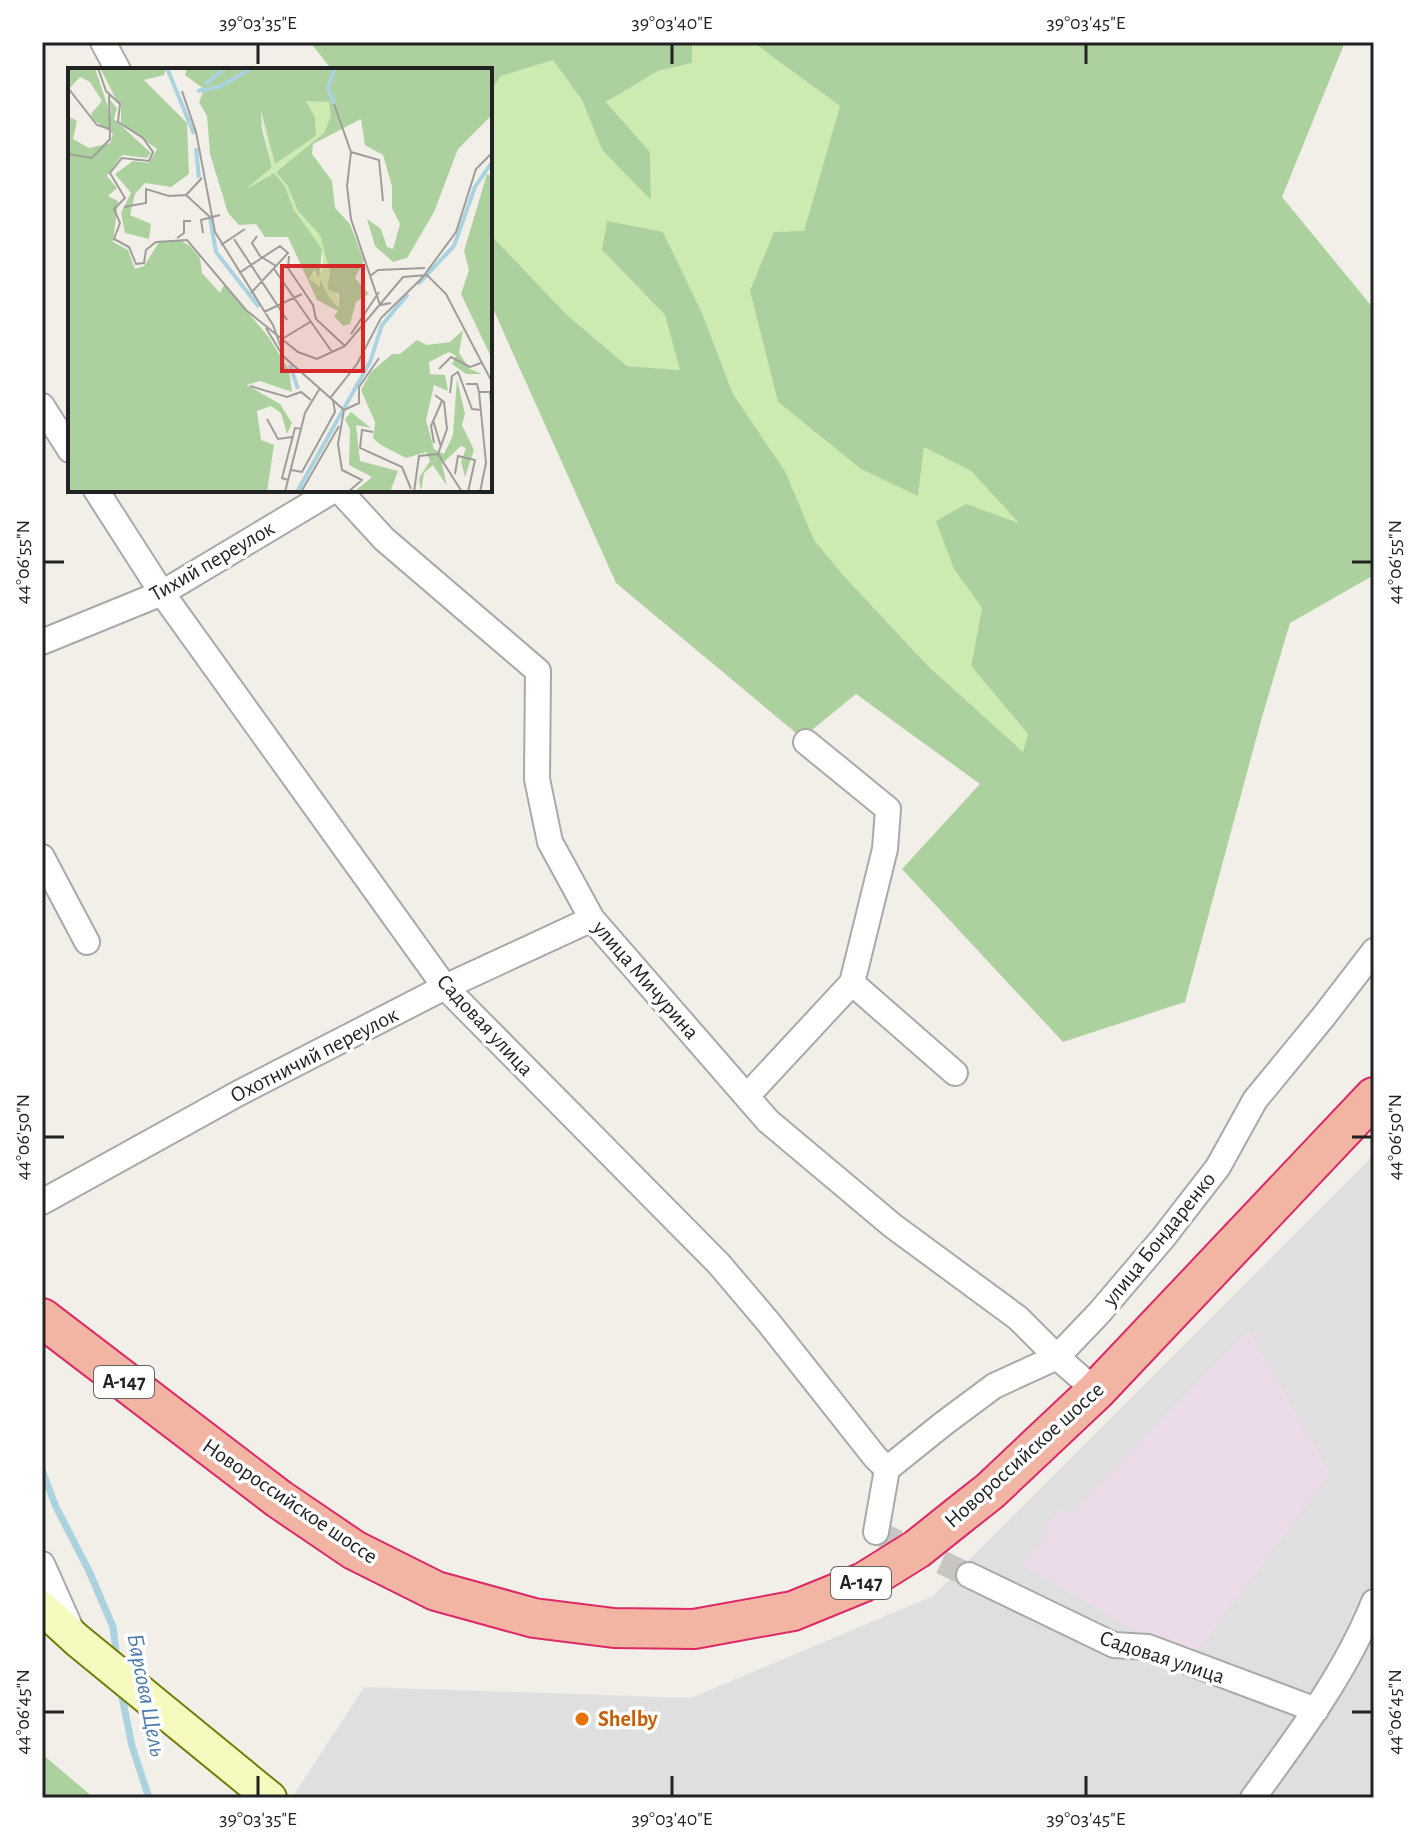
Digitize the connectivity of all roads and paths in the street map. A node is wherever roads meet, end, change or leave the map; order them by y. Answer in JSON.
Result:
{"nodes":[{"id":1,"x":103,"y":42,"type":"edge"},
{"id":2,"x":117,"y":68,"type":"edge"},
{"id":3,"x":42,"y":406,"type":"edge"},
{"id":4,"x":68,"y":447,"type":"edge"},
{"id":5,"x":97,"y":492,"type":"edge"},
{"id":6,"x":333,"y":492,"type":"edge"},
{"id":7,"x":338,"y":492,"type":"edge"},
{"id":8,"x":162,"y":593,"type":"junction"},
{"id":9,"x":42,"y":642,"type":"edge"},
{"id":10,"x":806,"y":742,"type":"dead end"},
{"id":11,"x":42,"y":857,"type":"edge"},
{"id":12,"x":592,"y":919,"type":"junction"},
{"id":13,"x":87,"y":942,"type":"dead end"},
{"id":14,"x":1374,"y":951,"type":"edge"},
{"id":15,"x":852,"y":983,"type":"junction"},
{"id":16,"x":445,"y":987,"type":"junction"},
{"id":17,"x":955,"y":1073,"type":"dead end"},
{"id":18,"x":747,"y":1096,"type":"junction"},
{"id":19,"x":1374,"y":1097,"type":"edge"},
{"id":20,"x":42,"y":1202,"type":"edge"},
{"id":21,"x":42,"y":1318,"type":"edge"},
{"id":22,"x":1057,"y":1357,"type":"junction"},
{"id":23,"x":1096,"y":1391,"type":"junction"},
{"id":24,"x":887,"y":1469,"type":"junction"},
{"id":25,"x":876,"y":1532,"type":"dead end"},
{"id":26,"x":42,"y":1564,"type":"edge"},
{"id":27,"x":969,"y":1575,"type":"tunnel mouth"},
{"id":28,"x":1374,"y":1602,"type":"edge"},
{"id":29,"x":42,"y":1608,"type":"edge"},
{"id":30,"x":83,"y":1646,"type":"junction"},
{"id":31,"x":1316,"y":1710,"type":"junction"},
{"id":32,"x":270,"y":1798,"type":"edge"},
{"id":33,"x":1253,"y":1798,"type":"edge"}],
"edges":[{"from":1,"to":2,"type":"street"},
{"from":3,"to":4,"type":"street"},
{"from":5,"to":8,"type":"street","name":"Садовая улица"},
{"from":6,"to":8,"type":"street","name":"Тихий переулок"},
{"from":7,"to":12,"type":"street","name":"улица Мичурина"},
{"from":8,"to":9,"type":"street","name":"Тихий переулок"},
{"from":8,"to":16,"type":"street","name":"Садовая улица"},
{"from":10,"to":15,"type":"street"},
{"from":11,"to":13,"type":"street"},
{"from":12,"to":16,"type":"street","name":"Охотничий переулок"},
{"from":12,"to":18,"type":"street","name":"улица Мичурина"},
{"from":14,"to":22,"type":"street","name":"улица Бондаренко"},
{"from":15,"to":17,"type":"street"},
{"from":15,"to":18,"type":"street"},
{"from":16,"to":20,"type":"street","name":"Охотничий переулок"},
{"from":16,"to":24,"type":"street","name":"Садовая улица"},
{"from":18,"to":22,"type":"street","name":"улица Мичурина"},
{"from":19,"to":23,"type":"highway","name":"Новороссийское шоссе","number":"А-147"},
{"from":21,"to":23,"type":"highway","name":"Новороссийское шоссе","number":"А-147"},
{"from":22,"to":23,"type":"street","name":"улица Мичурина"},
{"from":22,"to":24,"type":"street","name":"улица Бондаренко"},
{"from":24,"to":25,"type":"street"},
{"from":26,"to":30,"type":"street"},
{"from":27,"to":31,"type":"street","name":"Садовая улица"},
{"from":28,"to":31,"type":"street"},
{"from":29,"to":30,"type":"main road"},
{"from":30,"to":32,"type":"main road"},
{"from":31,"to":33,"type":"street"}]}
